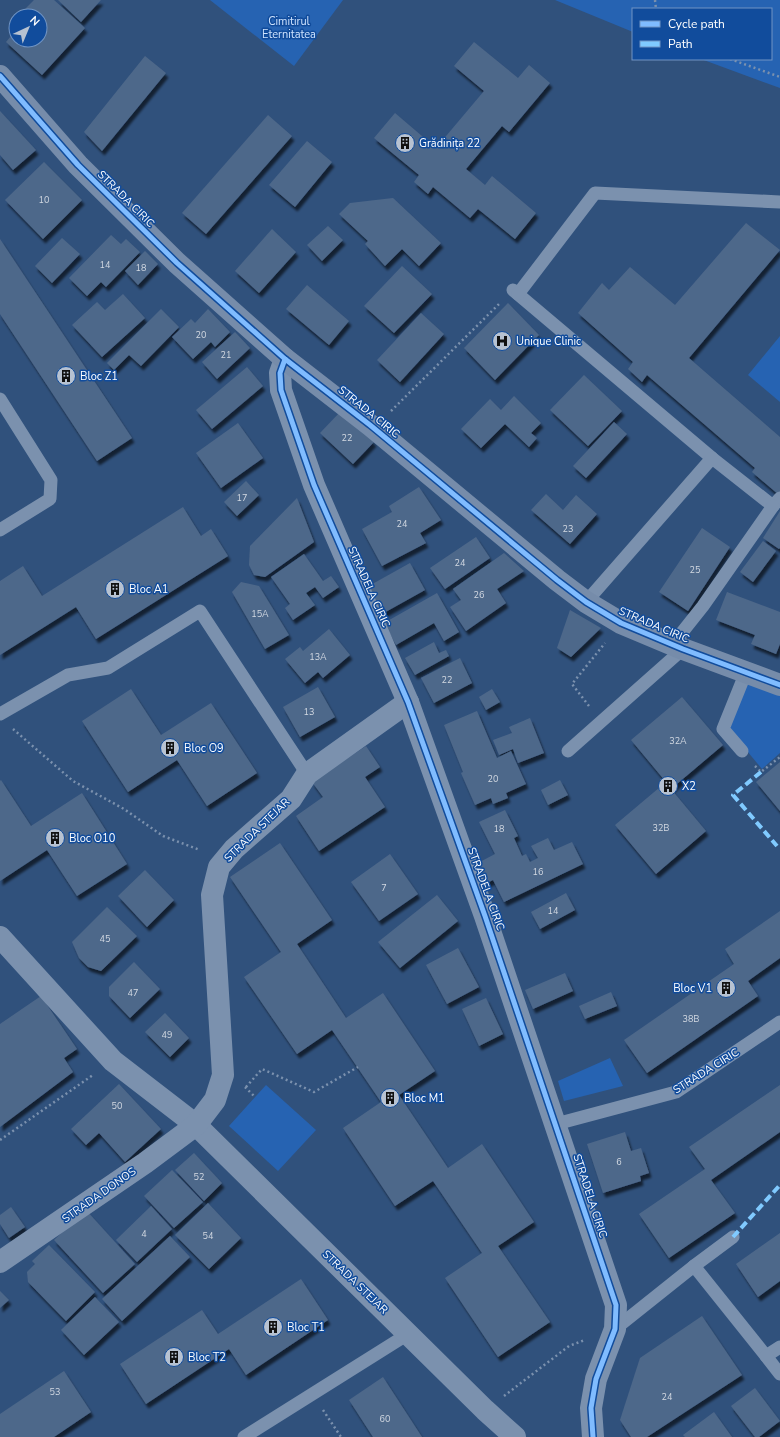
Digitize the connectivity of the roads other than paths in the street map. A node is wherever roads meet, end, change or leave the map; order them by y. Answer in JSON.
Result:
{"nodes":[{"id":1,"x":0,"y":76,"type":"edge"},
{"id":2,"x":780,"y":202,"type":"edge"},
{"id":3,"x":285,"y":359,"type":"junction"},
{"id":4,"x":0,"y":398,"type":"edge"},
{"id":5,"x":712,"y":458,"type":"junction"},
{"id":6,"x":777,"y":502,"type":"edge"},
{"id":7,"x":0,"y":530,"type":"edge"},
{"id":8,"x":586,"y":602,"type":"junction"},
{"id":9,"x":677,"y":647,"type":"junction"},
{"id":10,"x":746,"y":672,"type":"junction"},
{"id":11,"x":780,"y":685,"type":"edge"},
{"id":12,"x":408,"y":702,"type":"junction"},
{"id":13,"x":0,"y":714,"type":"edge"},
{"id":14,"x":568,"y":751,"type":"dead end"},
{"id":15,"x":742,"y":751,"type":"road end"},
{"id":16,"x":307,"y":774,"type":"junction"},
{"id":17,"x":0,"y":937,"type":"edge"},
{"id":18,"x":780,"y":1022,"type":"edge"},
{"id":19,"x":556,"y":1124,"type":"junction"},
{"id":20,"x":196,"y":1125,"type":"junction"},
{"id":21,"x":733,"y":1237,"type":"dead end"},
{"id":22,"x":0,"y":1262,"type":"edge"},
{"id":23,"x":694,"y":1266,"type":"junction"},
{"id":24,"x":615,"y":1329,"type":"junction"},
{"id":25,"x":408,"y":1334,"type":"junction"},
{"id":26,"x":780,"y":1347,"type":"edge"},
{"id":27,"x":766,"y":1356,"type":"junction"},
{"id":28,"x":780,"y":1374,"type":"edge"},
{"id":29,"x":244,"y":1437,"type":"edge"},
{"id":30,"x":515,"y":1437,"type":"edge"},
{"id":31,"x":593,"y":1437,"type":"edge"}],
"edges":[{"from":1,"to":3,"type":"street","name":"STRADA CIRIC"},
{"from":2,"to":5,"type":"lane"},
{"from":3,"to":8,"type":"street","name":"STRADA CIRIC"},
{"from":3,"to":12,"type":"street","name":"STRADELA CIRIC"},
{"from":4,"to":7,"type":"lane"},
{"from":5,"to":6,"type":"lane"},
{"from":5,"to":8,"type":"lane"},
{"from":6,"to":9,"type":"lane"},
{"from":8,"to":9,"type":"street","name":"STRADA CIRIC"},
{"from":9,"to":10,"type":"street","name":"STRADA CIRIC"},
{"from":9,"to":14,"type":"lane"},
{"from":10,"to":11,"type":"street","name":"STRADA CIRIC"},
{"from":10,"to":15,"type":"lane"},
{"from":12,"to":16,"type":"street","name":"STRADA STEJAR"},
{"from":12,"to":19,"type":"street","name":"STRADELA CIRIC"},
{"from":13,"to":16,"type":"lane"},
{"from":16,"to":20,"type":"street","name":"STRADA STEJAR"},
{"from":17,"to":20,"type":"street","name":"STRADA STEJAR"},
{"from":18,"to":19,"type":"lane","name":"STRADA CIRIC"},
{"from":19,"to":24,"type":"street","name":"STRADELA CIRIC"},
{"from":20,"to":22,"type":"street","name":"STRADA DONOS"},
{"from":20,"to":25,"type":"street","name":"STRADA STEJAR"},
{"from":21,"to":23,"type":"lane"},
{"from":23,"to":24,"type":"lane"},
{"from":23,"to":27,"type":"lane"},
{"from":24,"to":31,"type":"street","name":"STRADELA CIRIC"},
{"from":25,"to":29,"type":"lane"},
{"from":25,"to":30,"type":"street","name":"STRADA STEJAR"},
{"from":26,"to":27,"type":"lane"},
{"from":27,"to":28,"type":"lane"}]}
